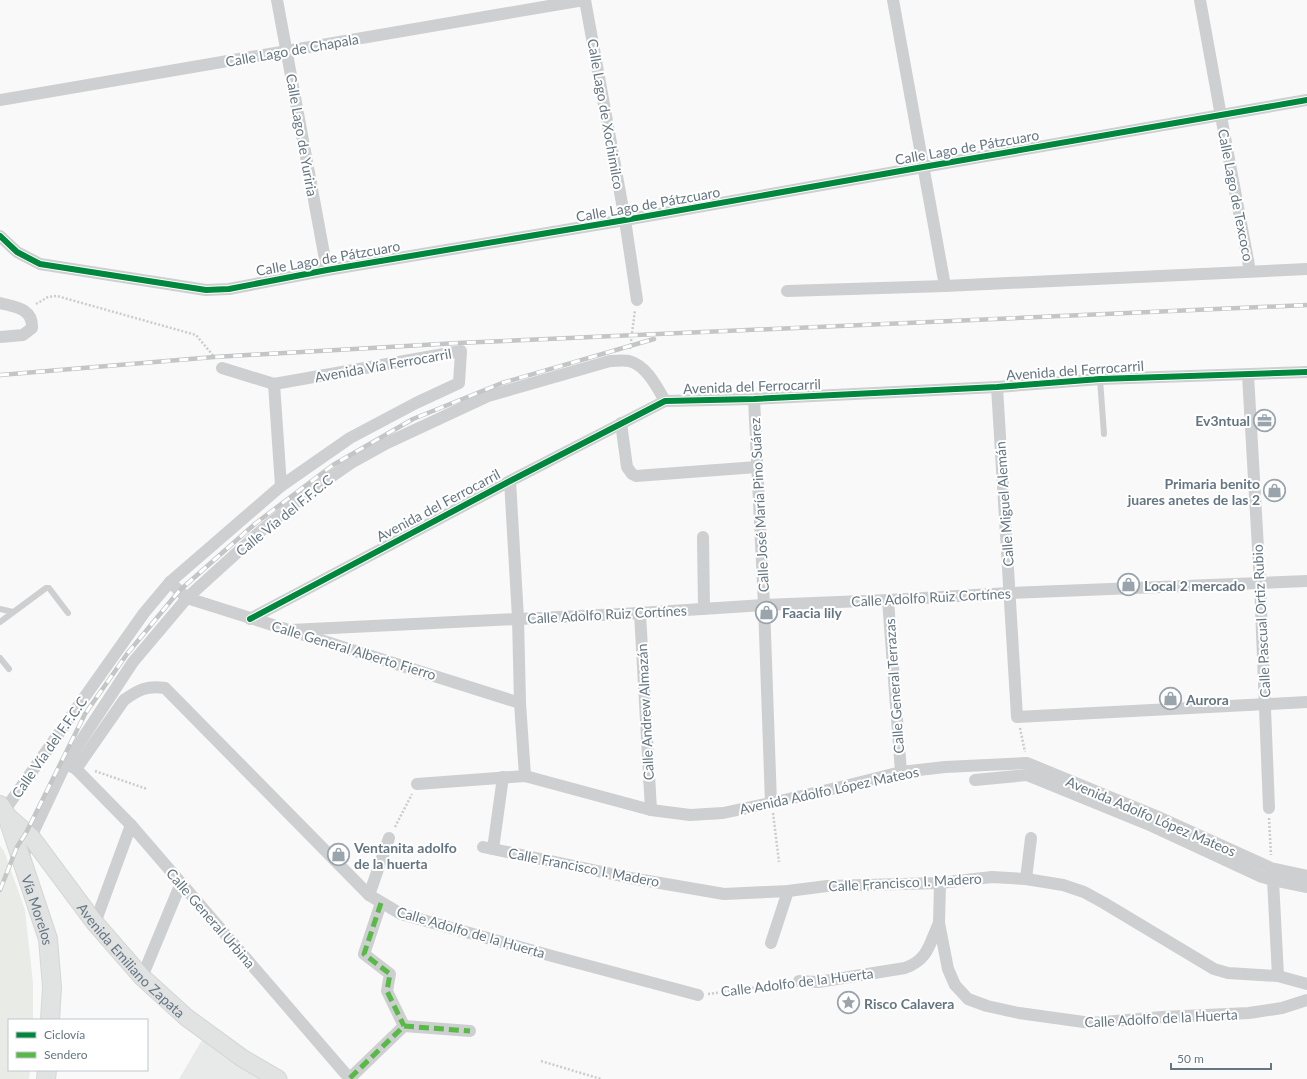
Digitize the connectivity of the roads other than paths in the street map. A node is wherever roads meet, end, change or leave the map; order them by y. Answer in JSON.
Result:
{"nodes":[{"id":1,"x":277,"y":0,"type":"edge"},
{"id":2,"x":585,"y":0,"type":"edge"},
{"id":3,"x":893,"y":0,"type":"edge"},
{"id":4,"x":1200,"y":0,"type":"edge"},
{"id":5,"x":287,"y":51,"type":"junction"},
{"id":6,"x":0,"y":100,"type":"edge"},
{"id":7,"x":1307,"y":100,"type":"edge"},
{"id":8,"x":1220,"y":116,"type":"junction"},
{"id":9,"x":923,"y":167,"type":"junction"},
{"id":10,"x":625,"y":220,"type":"junction"},
{"id":11,"x":0,"y":236,"type":"edge"},
{"id":12,"x":1307,"y":269,"type":"edge"},
{"id":13,"x":327,"y":270,"type":"junction"},
{"id":14,"x":1250,"y":271,"type":"junction"},
{"id":15,"x":945,"y":286,"type":"junction"},
{"id":16,"x":788,"y":291,"type":"dead end"},
{"id":17,"x":637,"y":300,"type":"road end"},
{"id":18,"x":0,"y":303,"type":"edge"},
{"id":19,"x":0,"y":337,"type":"edge"},
{"id":20,"x":222,"y":368,"type":"road end"},
{"id":21,"x":1307,"y":372,"type":"edge"},
{"id":22,"x":1248,"y":374,"type":"junction"},
{"id":23,"x":1100,"y":378,"type":"junction"},
{"id":24,"x":459,"y":383,"type":"joint"},
{"id":25,"x":274,"y":384,"type":"junction"},
{"id":26,"x":997,"y":388,"type":"junction"},
{"id":27,"x":754,"y":399,"type":"junction"},
{"id":28,"x":666,"y":401,"type":"junction"},
{"id":29,"x":621,"y":423,"type":"junction"},
{"id":30,"x":1104,"y":434,"type":"dead end"},
{"id":31,"x":757,"y":467,"type":"junction"},
{"id":32,"x":510,"y":481,"type":"junction"},
{"id":33,"x":281,"y":486,"type":"junction"},
{"id":34,"x":703,"y":537,"type":"dead end"},
{"id":35,"x":1307,"y":581,"type":"edge"},
{"id":36,"x":170,"y":582,"type":"junction"},
{"id":37,"x":1260,"y":583,"type":"junction"},
{"id":38,"x":1010,"y":593,"type":"junction"},
{"id":39,"x":187,"y":598,"type":"junction"},
{"id":40,"x":888,"y":600,"type":"junction"},
{"id":41,"x":764,"y":605,"type":"junction"},
{"id":42,"x":0,"y":609,"type":"edge"},
{"id":43,"x":704,"y":609,"type":"junction"},
{"id":44,"x":12,"y":612,"type":"junction"},
{"id":45,"x":68,"y":613,"type":"dead end"},
{"id":46,"x":640,"y":613,"type":"junction"},
{"id":47,"x":518,"y":618,"type":"junction"},
{"id":48,"x":250,"y":619,"type":"junction"},
{"id":49,"x":0,"y":622,"type":"edge"},
{"id":50,"x":291,"y":630,"type":"junction"},
{"id":51,"x":0,"y":658,"type":"edge"},
{"id":52,"x":9,"y":669,"type":"dead end"},
{"id":53,"x":1307,"y":702,"type":"edge"},
{"id":54,"x":520,"y":703,"type":"junction"},
{"id":55,"x":1265,"y":704,"type":"junction"},
{"id":56,"x":73,"y":766,"type":"junction"},
{"id":57,"x":901,"y":772,"type":"junction"},
{"id":58,"x":525,"y":776,"type":"junction"},
{"id":59,"x":503,"y":777,"type":"junction"},
{"id":60,"x":975,"y":780,"type":"dead end"},
{"id":61,"x":417,"y":784,"type":"road end"},
{"id":62,"x":771,"y":803,"type":"junction"},
{"id":63,"x":1269,"y":808,"type":"road end"},
{"id":64,"x":4,"y":810,"type":"edge"},
{"id":65,"x":651,"y":810,"type":"junction"},
{"id":66,"x":131,"y":825,"type":"junction"},
{"id":67,"x":31,"y":837,"type":"junction"},
{"id":68,"x":389,"y":838,"type":"road end"},
{"id":69,"x":1031,"y":838,"type":"dead end"},
{"id":70,"x":22,"y":859,"type":"junction"},
{"id":71,"x":1307,"y":876,"type":"edge"},
{"id":72,"x":1026,"y":879,"type":"junction"},
{"id":73,"x":1272,"y":880,"type":"junction"},
{"id":74,"x":181,"y":883,"type":"junction"},
{"id":75,"x":940,"y":883,"type":"junction"},
{"id":76,"x":1307,"y":887,"type":"edge"},
{"id":77,"x":788,"y":891,"type":"junction"},
{"id":78,"x":369,"y":895,"type":"junction"},
{"id":79,"x":381,"y":903,"type":"junction"},
{"id":80,"x":95,"y":922,"type":"junction"},
{"id":81,"x":939,"y":922,"type":"junction"},
{"id":82,"x":771,"y":943,"type":"dead end"},
{"id":83,"x":1278,"y":976,"type":"junction"},
{"id":84,"x":142,"y":977,"type":"junction"},
{"id":85,"x":799,"y":982,"type":"road end"},
{"id":86,"x":1307,"y":984,"type":"edge"},
{"id":87,"x":698,"y":995,"type":"road end"},
{"id":88,"x":1307,"y":1000,"type":"edge"},
{"id":89,"x":1307,"y":1009,"type":"edge"},
{"id":90,"x":50,"y":1019,"type":"edge"},
{"id":91,"x":1184,"y":1022,"type":"dead end"},
{"id":92,"x":404,"y":1026,"type":"junction"},
{"id":93,"x":470,"y":1031,"type":"dead end"},
{"id":94,"x":350,"y":1078,"type":"edge"},
{"id":95,"x":278,"y":1079,"type":"edge"}],
"edges":[{"from":1,"to":5,"type":"street","name":"Calle Lago de Yuriria"},
{"from":2,"to":5,"type":"street","name":"Calle Lago de Chapala"},
{"from":2,"to":10,"type":"street","name":"Calle Lago de Xochimilco"},
{"from":3,"to":9,"type":"street"},
{"from":4,"to":8,"type":"street","name":"Calle Lago de Texcoco"},
{"from":5,"to":6,"type":"street","name":"Calle Lago de Chapala"},
{"from":5,"to":13,"type":"street","name":"Calle Lago de Yuriria"},
{"from":7,"to":8,"type":"street","name":"Calle Lago de Pátzcuaro"},
{"from":8,"to":9,"type":"street","name":"Calle Lago de Pátzcuaro"},
{"from":8,"to":14,"type":"street","name":"Calle Lago de Texcoco"},
{"from":9,"to":10,"type":"street","name":"Calle Lago de Pátzcuaro"},
{"from":9,"to":15,"type":"street"},
{"from":10,"to":13,"type":"street","name":"Calle Lago de Pátzcuaro"},
{"from":10,"to":17,"type":"street","name":"Calle Lago de Xochimilco"},
{"from":11,"to":13,"type":"street","name":"Calle Lago de Pátzcuaro"},
{"from":12,"to":14,"type":"street"},
{"from":14,"to":15,"type":"street"},
{"from":15,"to":16,"type":"street"},
{"from":18,"to":19,"type":"street"},
{"from":20,"to":25,"type":"street"},
{"from":21,"to":22,"type":"street","name":"Avenida del Ferrocarril"},
{"from":22,"to":23,"type":"street","name":"Avenida del Ferrocarril"},
{"from":22,"to":37,"type":"street","name":"Calle Pascual Ortiz Rubio"},
{"from":23,"to":26,"type":"street","name":"Avenida del Ferrocarril"},
{"from":23,"to":30,"type":"lane"},
{"from":24,"to":25,"type":"street","name":"Avenida Vía Ferrocarril"},
{"from":24,"to":33,"type":"street","name":"Calle Vía del F.F.C.C"},
{"from":25,"to":33,"type":"street"},
{"from":26,"to":27,"type":"street","name":"Avenida del Ferrocarril"},
{"from":26,"to":38,"type":"street","name":"Calle Miguel Alemán"},
{"from":27,"to":28,"type":"street","name":"Avenida del Ferrocarril"},
{"from":27,"to":31,"type":"street","name":"Calle José María Pino Suárez"},
{"from":28,"to":29,"type":"street","name":"Avenida del Ferrocarril"},
{"from":28,"to":39,"type":"street","name":"Calle Vía del F.F.C.C"},
{"from":29,"to":31,"type":"street"},
{"from":29,"to":32,"type":"street","name":"Avenida del Ferrocarril"},
{"from":31,"to":41,"type":"street","name":"Calle José María Pino Suárez"},
{"from":32,"to":47,"type":"street"},
{"from":32,"to":48,"type":"street","name":"Avenida del Ferrocarril"},
{"from":33,"to":36,"type":"street","name":"Calle Vía del F.F.C.C"},
{"from":34,"to":43,"type":"street"},
{"from":35,"to":37,"type":"street","name":"Calle Adolfo Ruiz Cortínes"},
{"from":36,"to":39,"type":"street","name":"Calle General Alberto Fierro"},
{"from":36,"to":64,"type":"street","name":"Calle Vía del F.F.C.C"},
{"from":37,"to":38,"type":"street","name":"Calle Adolfo Ruiz Cortínes"},
{"from":37,"to":55,"type":"street","name":"Calle Pascual Ortiz Rubio"},
{"from":38,"to":40,"type":"street","name":"Calle Adolfo Ruiz Cortínes"},
{"from":38,"to":55,"type":"street","name":"Calle Miguel Alemán"},
{"from":39,"to":48,"type":"street","name":"Calle General Alberto Fierro"},
{"from":39,"to":56,"type":"street","name":"Calle Vía del F.F.C.C"},
{"from":40,"to":41,"type":"street","name":"Calle Adolfo Ruiz Cortínes"},
{"from":40,"to":57,"type":"street","name":"Calle General Terrazas"},
{"from":41,"to":43,"type":"street","name":"Calle Adolfo Ruiz Cortínes"},
{"from":41,"to":62,"type":"street","name":"Calle José María Pino Suárez"},
{"from":42,"to":44,"type":"lane"},
{"from":43,"to":46,"type":"street","name":"Calle Adolfo Ruiz Cortínes"},
{"from":44,"to":45,"type":"lane"},
{"from":44,"to":49,"type":"lane"},
{"from":46,"to":47,"type":"street","name":"Calle Adolfo Ruiz Cortínes"},
{"from":46,"to":65,"type":"street","name":"Calle Andrew Almazán"},
{"from":47,"to":50,"type":"street","name":"Calle Adolfo Ruiz Cortínes"},
{"from":47,"to":54,"type":"street"},
{"from":48,"to":50,"type":"street","name":"Calle General Alberto Fierro"},
{"from":50,"to":54,"type":"street","name":"Calle General Alberto Fierro"},
{"from":51,"to":52,"type":"lane"},
{"from":53,"to":55,"type":"street"},
{"from":54,"to":58,"type":"street"},
{"from":55,"to":63,"type":"street","name":"Calle Pascual Ortiz Rubio"},
{"from":56,"to":66,"type":"street","name":"Calle General Urbina"},
{"from":56,"to":67,"type":"street","name":"Calle Vía del F.F.C.C"},
{"from":56,"to":78,"type":"street","name":"Calle Adolfo de la Huerta"},
{"from":57,"to":62,"type":"street","name":"Avenida Adolfo López Mateos"},
{"from":57,"to":71,"type":"street","name":"Avenida Adolfo López Mateos"},
{"from":58,"to":59,"type":"street","name":"Avenida Adolfo López Mateos"},
{"from":58,"to":65,"type":"street","name":"Avenida Adolfo López Mateos"},
{"from":59,"to":61,"type":"street","name":"Avenida Adolfo López Mateos"},
{"from":59,"to":77,"type":"street","name":"Calle Francisco I. Madero"},
{"from":60,"to":73,"type":"street"},
{"from":62,"to":65,"type":"street","name":"Avenida Adolfo López Mateos"},
{"from":64,"to":67,"type":"main road","name":"Avenida Emiliano Zapata"},
{"from":64,"to":70,"type":"main road","name":"Vía Morelos"},
{"from":66,"to":74,"type":"street","name":"Calle General Urbina"},
{"from":66,"to":80,"type":"street"},
{"from":67,"to":70,"type":"street","name":"Calle Vía del F.F.C.C"},
{"from":67,"to":80,"type":"main road","name":"Avenida Emiliano Zapata"},
{"from":68,"to":78,"type":"street"},
{"from":69,"to":72,"type":"street"},
{"from":70,"to":90,"type":"main road","name":"Vía Morelos"},
{"from":72,"to":75,"type":"street","name":"Calle Francisco I. Madero"},
{"from":72,"to":83,"type":"street","name":"Calle Francisco I. Madero"},
{"from":73,"to":76,"type":"street"},
{"from":73,"to":83,"type":"street"},
{"from":74,"to":84,"type":"street"},
{"from":74,"to":94,"type":"street","name":"Calle General Urbina"},
{"from":75,"to":77,"type":"street","name":"Calle Francisco I. Madero"},
{"from":75,"to":81,"type":"street"},
{"from":77,"to":82,"type":"street"},
{"from":78,"to":79,"type":"street","name":"Calle Adolfo de la Huerta"},
{"from":79,"to":87,"type":"street","name":"Calle Adolfo de la Huerta"},
{"from":79,"to":92,"type":"street"},
{"from":80,"to":84,"type":"main road","name":"Avenida Emiliano Zapata"},
{"from":81,"to":85,"type":"street","name":"Calle Adolfo de la Huerta"},
{"from":81,"to":88,"type":"street","name":"Calle Adolfo de la Huerta"},
{"from":83,"to":86,"type":"street","name":"Calle Francisco I. Madero"},
{"from":84,"to":95,"type":"main road","name":"Avenida Emiliano Zapata"},
{"from":89,"to":91,"type":"street"},
{"from":92,"to":93,"type":"street"},
{"from":92,"to":94,"type":"street"}]}
